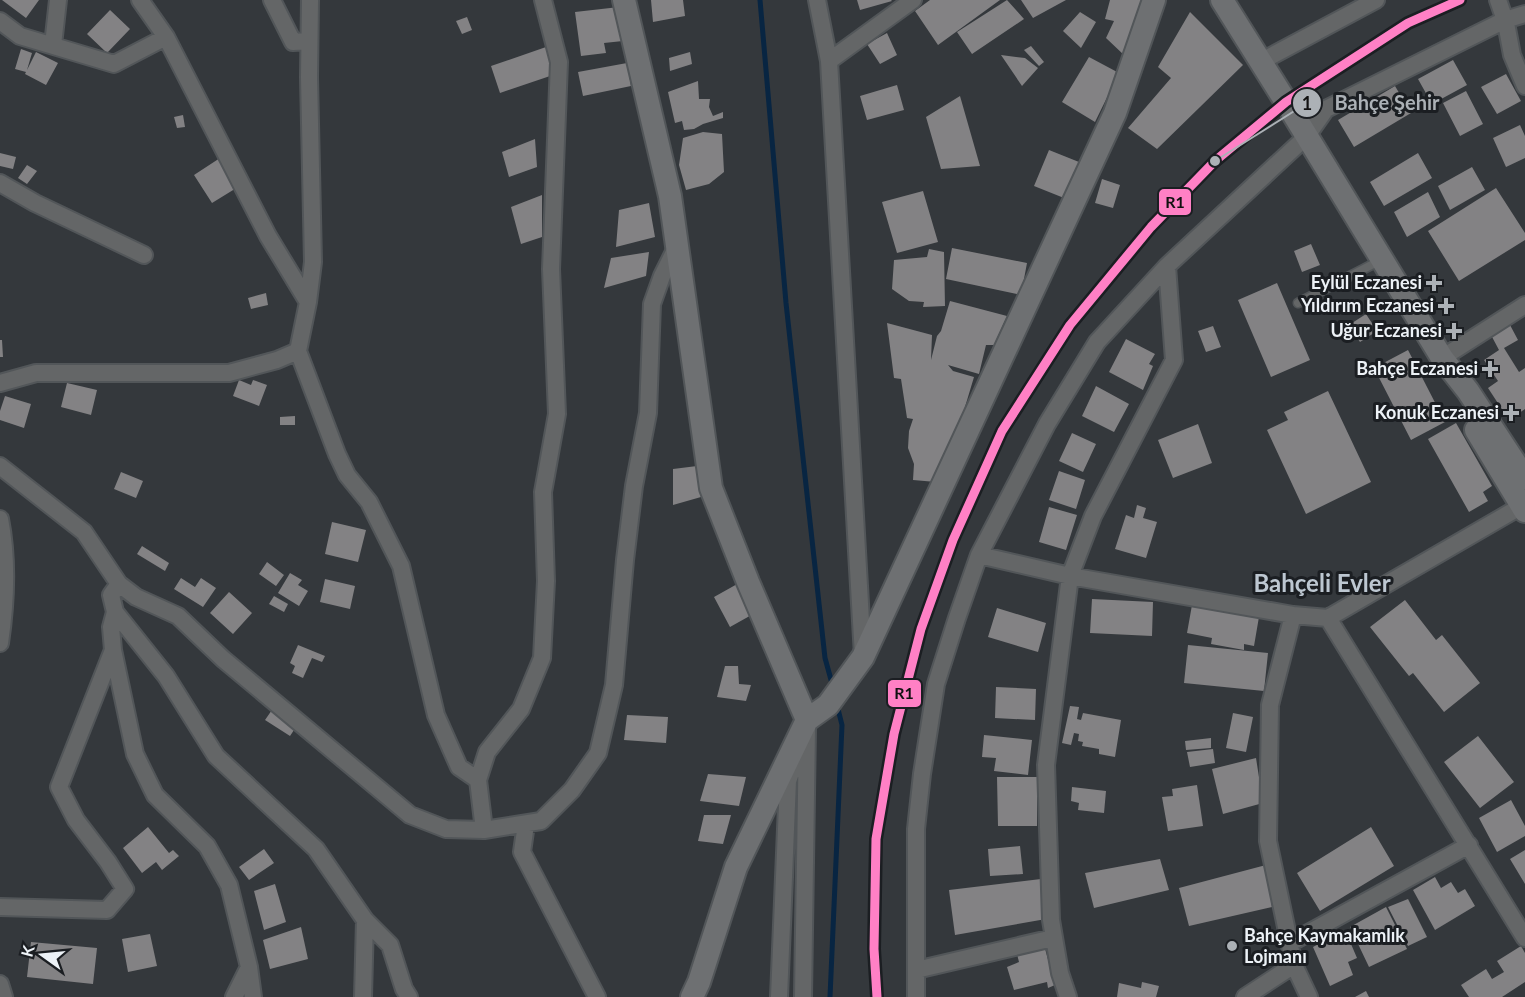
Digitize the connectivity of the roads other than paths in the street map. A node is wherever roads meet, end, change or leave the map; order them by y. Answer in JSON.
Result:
{"nodes":[{"id":1,"x":58,"y":0,"type":"edge"},
{"id":2,"x":140,"y":0,"type":"edge"},
{"id":3,"x":272,"y":0,"type":"edge"},
{"id":4,"x":310,"y":0,"type":"edge"},
{"id":5,"x":543,"y":0,"type":"edge"},
{"id":6,"x":624,"y":0,"type":"edge"},
{"id":7,"x":817,"y":0,"type":"edge"},
{"id":8,"x":913,"y":0,"type":"edge"},
{"id":9,"x":1154,"y":0,"type":"edge"},
{"id":10,"x":1222,"y":0,"type":"edge"},
{"id":11,"x":1376,"y":0,"type":"edge"},
{"id":12,"x":1498,"y":0,"type":"edge"},
{"id":13,"x":1525,"y":14,"type":"edge"},
{"id":14,"x":1505,"y":20,"type":"junction"},
{"id":15,"x":0,"y":21,"type":"edge"},
{"id":16,"x":166,"y":38,"type":"junction"},
{"id":17,"x":309,"y":41,"type":"junction"},
{"id":18,"x":53,"y":45,"type":"junction"},
{"id":19,"x":829,"y":61,"type":"junction"},
{"id":20,"x":1260,"y":63,"type":"junction"},
{"id":21,"x":1525,"y":87,"type":"edge"},
{"id":22,"x":1307,"y":136,"type":"junction"},
{"id":23,"x":0,"y":183,"type":"edge"},
{"id":24,"x":677,"y":246,"type":"junction"},
{"id":25,"x":144,"y":255,"type":"dead end"},
{"id":26,"x":1381,"y":260,"type":"junction"},
{"id":27,"x":1167,"y":266,"type":"junction"},
{"id":28,"x":308,"y":302,"type":"junction"},
{"id":29,"x":1298,"y":303,"type":"dead end"},
{"id":30,"x":1525,"y":305,"type":"edge"},
{"id":31,"x":298,"y":351,"type":"junction"},
{"id":32,"x":1442,"y":358,"type":"junction"},
{"id":33,"x":0,"y":383,"type":"edge"},
{"id":34,"x":0,"y":466,"type":"edge"},
{"id":35,"x":1525,"y":478,"type":"edge"},
{"id":36,"x":1524,"y":507,"type":"edge"},
{"id":37,"x":0,"y":519,"type":"edge"},
{"id":38,"x":979,"y":555,"type":"junction"},
{"id":39,"x":1070,"y":576,"type":"junction"},
{"id":40,"x":119,"y":584,"type":"junction"},
{"id":41,"x":115,"y":612,"type":"junction"},
{"id":42,"x":1293,"y":615,"type":"junction"},
{"id":43,"x":1328,"y":618,"type":"junction"},
{"id":44,"x":0,"y":643,"type":"edge"},
{"id":45,"x":113,"y":650,"type":"junction"},
{"id":46,"x":859,"y":663,"type":"junction"},
{"id":47,"x":807,"y":720,"type":"junction"},
{"id":48,"x":478,"y":780,"type":"junction"},
{"id":49,"x":526,"y":824,"type":"junction"},
{"id":50,"x":484,"y":830,"type":"junction"},
{"id":51,"x":1469,"y":845,"type":"junction"},
{"id":52,"x":0,"y":907,"type":"edge"},
{"id":53,"x":365,"y":920,"type":"junction"},
{"id":54,"x":1053,"y":938,"type":"junction"},
{"id":55,"x":1525,"y":938,"type":"edge"},
{"id":56,"x":1290,"y":943,"type":"junction"},
{"id":57,"x":1294,"y":965,"type":"junction"},
{"id":58,"x":249,"y":967,"type":"junction"},
{"id":59,"x":916,"y":970,"type":"junction"},
{"id":60,"x":0,"y":984,"type":"edge"},
{"id":61,"x":4,"y":997,"type":"edge"},
{"id":62,"x":234,"y":997,"type":"edge"},
{"id":63,"x":253,"y":997,"type":"edge"},
{"id":64,"x":363,"y":997,"type":"edge"},
{"id":65,"x":409,"y":997,"type":"edge"},
{"id":66,"x":597,"y":997,"type":"edge"},
{"id":67,"x":692,"y":997,"type":"edge"},
{"id":68,"x":779,"y":997,"type":"edge"},
{"id":69,"x":803,"y":997,"type":"edge"},
{"id":70,"x":916,"y":997,"type":"edge"},
{"id":71,"x":1068,"y":997,"type":"edge"},
{"id":72,"x":1245,"y":997,"type":"edge"},
{"id":73,"x":1309,"y":997,"type":"edge"}],
"edges":[{"from":1,"to":18,"type":"street"},
{"from":2,"to":16,"type":"street"},
{"from":3,"to":17,"type":"street"},
{"from":4,"to":17,"type":"street"},
{"from":5,"to":48,"type":"street"},
{"from":6,"to":24,"type":"street"},
{"from":7,"to":19,"type":"street"},
{"from":8,"to":19,"type":"street"},
{"from":9,"to":46,"type":"street"},
{"from":10,"to":20,"type":"street"},
{"from":11,"to":20,"type":"street"},
{"from":12,"to":14,"type":"street"},
{"from":13,"to":14,"type":"street"},
{"from":14,"to":21,"type":"street"},
{"from":14,"to":22,"type":"street"},
{"from":15,"to":18,"type":"street"},
{"from":16,"to":18,"type":"street"},
{"from":16,"to":28,"type":"street"},
{"from":17,"to":28,"type":"street"},
{"from":19,"to":46,"type":"street"},
{"from":20,"to":22,"type":"street"},
{"from":22,"to":26,"type":"street"},
{"from":22,"to":27,"type":"street"},
{"from":23,"to":25,"type":"street"},
{"from":24,"to":47,"type":"street"},
{"from":24,"to":49,"type":"street"},
{"from":26,"to":29,"type":"lane"},
{"from":26,"to":32,"type":"street"},
{"from":27,"to":38,"type":"street"},
{"from":27,"to":39,"type":"street"},
{"from":28,"to":31,"type":"street"},
{"from":30,"to":32,"type":"street"},
{"from":31,"to":33,"type":"street"},
{"from":31,"to":48,"type":"street"},
{"from":32,"to":35,"type":"street"},
{"from":32,"to":36,"type":"street"},
{"from":34,"to":40,"type":"street"},
{"from":36,"to":43,"type":"street"},
{"from":37,"to":44,"type":"street"},
{"from":38,"to":39,"type":"street"},
{"from":38,"to":59,"type":"street"},
{"from":39,"to":42,"type":"street"},
{"from":39,"to":54,"type":"street"},
{"from":40,"to":41,"type":"street"},
{"from":40,"to":50,"type":"street"},
{"from":41,"to":45,"type":"street"},
{"from":41,"to":53,"type":"street"},
{"from":42,"to":43,"type":"street"},
{"from":42,"to":56,"type":"street"},
{"from":43,"to":51,"type":"street"},
{"from":45,"to":52,"type":"street"},
{"from":45,"to":58,"type":"street"},
{"from":46,"to":47,"type":"street"},
{"from":47,"to":67,"type":"street"},
{"from":47,"to":68,"type":"street"},
{"from":47,"to":69,"type":"street"},
{"from":48,"to":50,"type":"street"},
{"from":49,"to":50,"type":"street"},
{"from":49,"to":66,"type":"street"},
{"from":51,"to":55,"type":"street"},
{"from":51,"to":56,"type":"street"},
{"from":53,"to":64,"type":"street"},
{"from":53,"to":65,"type":"street"},
{"from":54,"to":59,"type":"street"},
{"from":54,"to":71,"type":"street"},
{"from":56,"to":57,"type":"street"},
{"from":57,"to":72,"type":"street"},
{"from":57,"to":73,"type":"street"},
{"from":58,"to":62,"type":"street"},
{"from":58,"to":63,"type":"street"},
{"from":59,"to":70,"type":"street"},
{"from":60,"to":61,"type":"street"}]}
